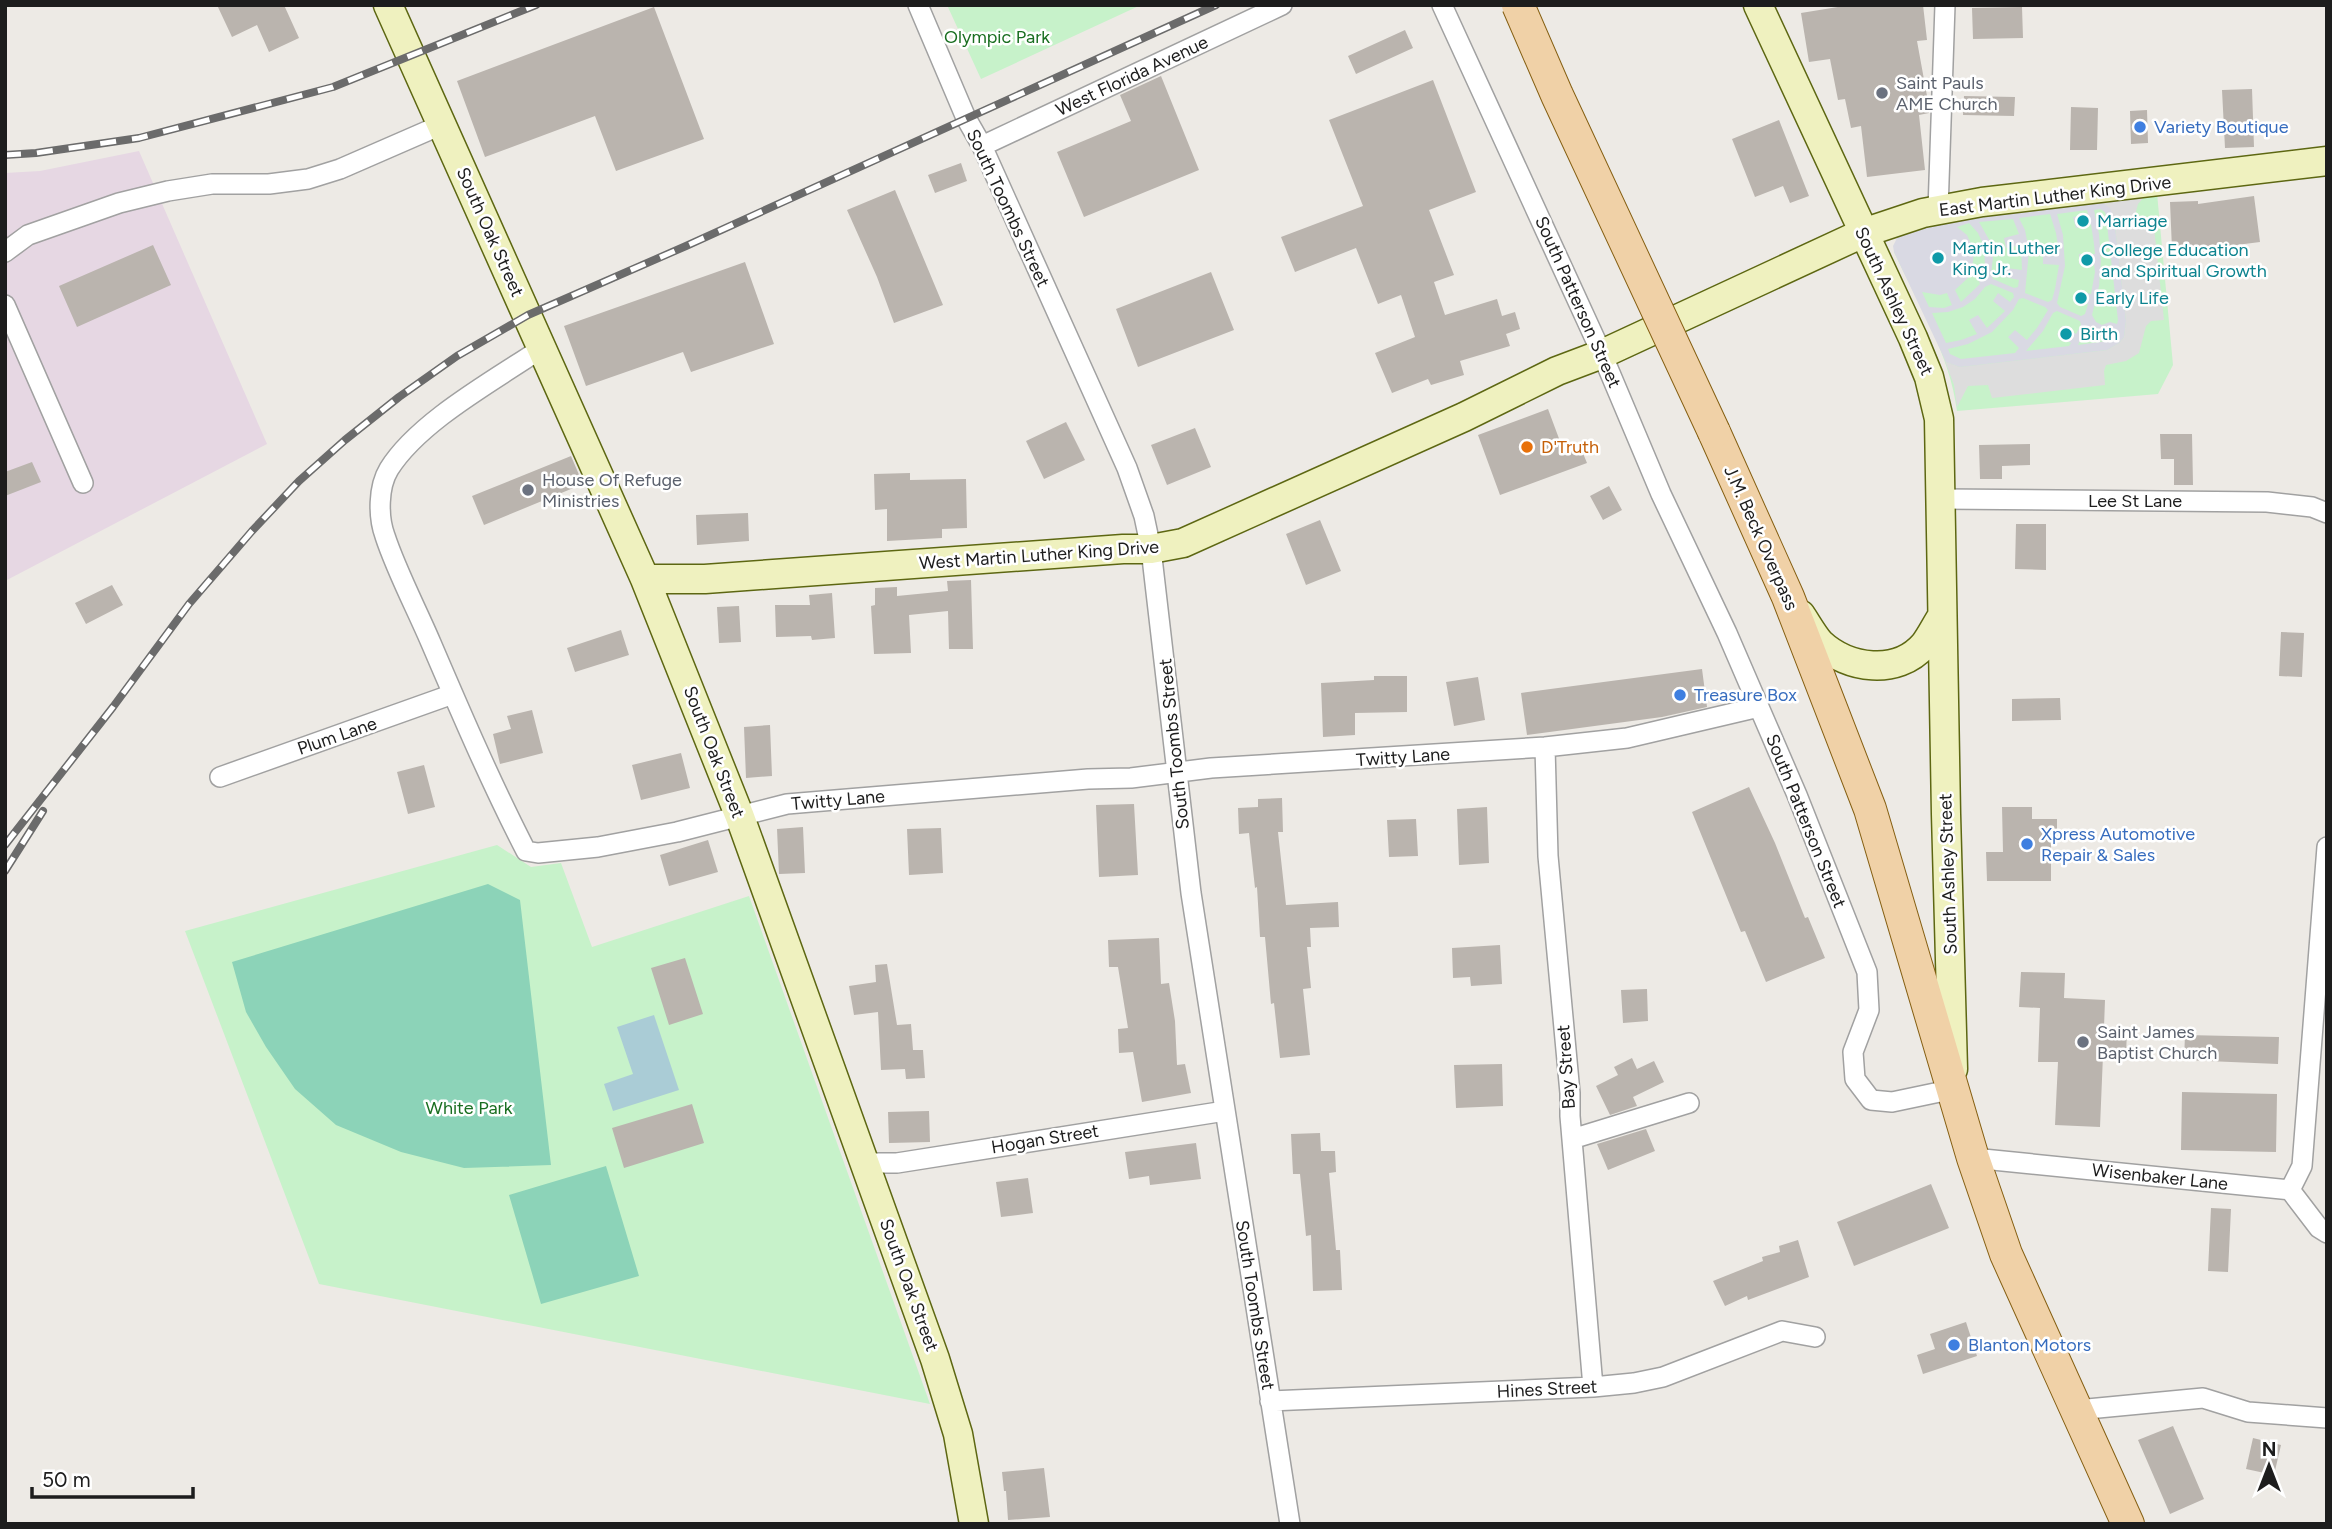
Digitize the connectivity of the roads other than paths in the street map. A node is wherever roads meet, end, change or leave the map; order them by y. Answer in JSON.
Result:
{"nodes":[{"id":1,"x":388,"y":5,"type":"edge"},
{"id":2,"x":918,"y":5,"type":"edge"},
{"id":3,"x":1282,"y":5,"type":"edge"},
{"id":4,"x":1442,"y":5,"type":"edge"},
{"id":5,"x":1518,"y":5,"type":"edge"},
{"id":6,"x":1758,"y":5,"type":"edge"},
{"id":7,"x":1945,"y":5,"type":"edge"},
{"id":8,"x":441,"y":125,"type":"junction"},
{"id":9,"x":982,"y":146,"type":"junction"},
{"id":10,"x":2327,"y":162,"type":"edge"},
{"id":11,"x":1938,"y":210,"type":"junction"},
{"id":12,"x":1863,"y":233,"type":"junction"},
{"id":13,"x":5,"y":252,"type":"edge"},
{"id":14,"x":5,"y":306,"type":"edge"},
{"id":15,"x":542,"y":348,"type":"junction"},
{"id":16,"x":1602,"y":354,"type":"junction"},
{"id":17,"x":83,"y":483,"type":"dead end"},
{"id":18,"x":1941,"y":499,"type":"junction"},
{"id":19,"x":2327,"y":513,"type":"edge"},
{"id":20,"x":1150,"y":549,"type":"junction"},
{"id":21,"x":645,"y":579,"type":"junction"},
{"id":22,"x":1788,"y":597,"type":"junction"},
{"id":23,"x":1942,"y":616,"type":"junction"},
{"id":24,"x":453,"y":694,"type":"junction"},
{"id":25,"x":1759,"y":707,"type":"junction"},
{"id":26,"x":1545,"y":747,"type":"junction"},
{"id":27,"x":1175,"y":771,"type":"junction"},
{"id":28,"x":220,"y":777,"type":"dead end"},
{"id":29,"x":740,"y":817,"type":"junction"},
{"id":30,"x":2327,"y":847,"type":"edge"},
{"id":31,"x":2324,"y":900,"type":"edge"},
{"id":32,"x":1954,"y":1089,"type":"junction"},
{"id":33,"x":1689,"y":1103,"type":"dead end"},
{"id":34,"x":1225,"y":1111,"type":"junction"},
{"id":35,"x":1572,"y":1139,"type":"junction"},
{"id":36,"x":1973,"y":1158,"type":"junction"},
{"id":37,"x":865,"y":1163,"type":"junction"},
{"id":38,"x":2290,"y":1190,"type":"junction"},
{"id":39,"x":2327,"y":1233,"type":"edge"},
{"id":40,"x":1815,"y":1337,"type":"dead end"},
{"id":41,"x":1593,"y":1387,"type":"junction"},
{"id":42,"x":1270,"y":1401,"type":"junction"},
{"id":43,"x":2077,"y":1410,"type":"junction"},
{"id":44,"x":2327,"y":1418,"type":"edge"},
{"id":45,"x":974,"y":1524,"type":"edge"},
{"id":46,"x":1290,"y":1524,"type":"edge"},
{"id":47,"x":2129,"y":1524,"type":"edge"}],
"edges":[{"from":1,"to":8,"type":"street","name":"South Oak Street"},
{"from":2,"to":9,"type":"street","name":"South Toombs Street"},
{"from":3,"to":9,"type":"street","name":"West Florida Avenue"},
{"from":4,"to":16,"type":"street","name":"South Patterson Street"},
{"from":5,"to":22,"type":"main road","name":"J.M. Beck Overpass","bridge":true},
{"from":6,"to":12,"type":"street","name":"South Ashley Street"},
{"from":7,"to":11,"type":"street"},
{"from":8,"to":13,"type":"street"},
{"from":8,"to":15,"type":"street","name":"South Oak Street"},
{"from":9,"to":20,"type":"street","name":"South Toombs Street"},
{"from":10,"to":11,"type":"street","name":"East Martin Luther King Drive"},
{"from":11,"to":12,"type":"street","name":"East Martin Luther King Drive"},
{"from":12,"to":16,"type":"street","name":"East Martin Luther King Drive"},
{"from":12,"to":18,"type":"street","name":"South Ashley Street"},
{"from":14,"to":17,"type":"street"},
{"from":15,"to":21,"type":"street","name":"South Oak Street"},
{"from":15,"to":24,"type":"street","name":"Twitty Lane"},
{"from":16,"to":20,"type":"street","name":"West Martin Luther King Drive"},
{"from":16,"to":25,"type":"street","name":"South Patterson Street"},
{"from":18,"to":19,"type":"street","name":"Lee St Lane"},
{"from":18,"to":23,"type":"street","name":"South Ashley Street"},
{"from":20,"to":21,"type":"street","name":"West Martin Luther King Drive"},
{"from":20,"to":27,"type":"street","name":"South Toombs Street"},
{"from":21,"to":29,"type":"street","name":"South Oak Street"},
{"from":22,"to":23,"type":"street"},
{"from":22,"to":32,"type":"main road","name":"J.M. Beck Overpass"},
{"from":23,"to":32,"type":"street","name":"South Ashley Street"},
{"from":24,"to":28,"type":"street","name":"Plum Lane"},
{"from":24,"to":29,"type":"street","name":"Twitty Lane"},
{"from":25,"to":26,"type":"street","name":"Twitty Lane"},
{"from":25,"to":32,"type":"street","name":"South Patterson Street"},
{"from":26,"to":27,"type":"street","name":"Twitty Lane"},
{"from":26,"to":35,"type":"street","name":"Bay Street"},
{"from":27,"to":29,"type":"street","name":"Twitty Lane"},
{"from":27,"to":34,"type":"street","name":"South Toombs Street"},
{"from":29,"to":37,"type":"street","name":"South Oak Street"},
{"from":30,"to":31,"type":"street"},
{"from":31,"to":38,"type":"street"},
{"from":32,"to":36,"type":"main road"},
{"from":33,"to":35,"type":"street"},
{"from":34,"to":37,"type":"street","name":"Hogan Street"},
{"from":34,"to":42,"type":"street","name":"South Toombs Street"},
{"from":35,"to":41,"type":"street","name":"Bay Street"},
{"from":36,"to":38,"type":"street","name":"Wisenbaker Lane"},
{"from":36,"to":43,"type":"main road"},
{"from":37,"to":45,"type":"street","name":"South Oak Street"},
{"from":38,"to":39,"type":"street"},
{"from":40,"to":41,"type":"street","name":"Hines Street"},
{"from":41,"to":42,"type":"street","name":"Hines Street"},
{"from":42,"to":46,"type":"street","name":"South Toombs Street"},
{"from":43,"to":44,"type":"street"},
{"from":43,"to":47,"type":"main road"}]}
